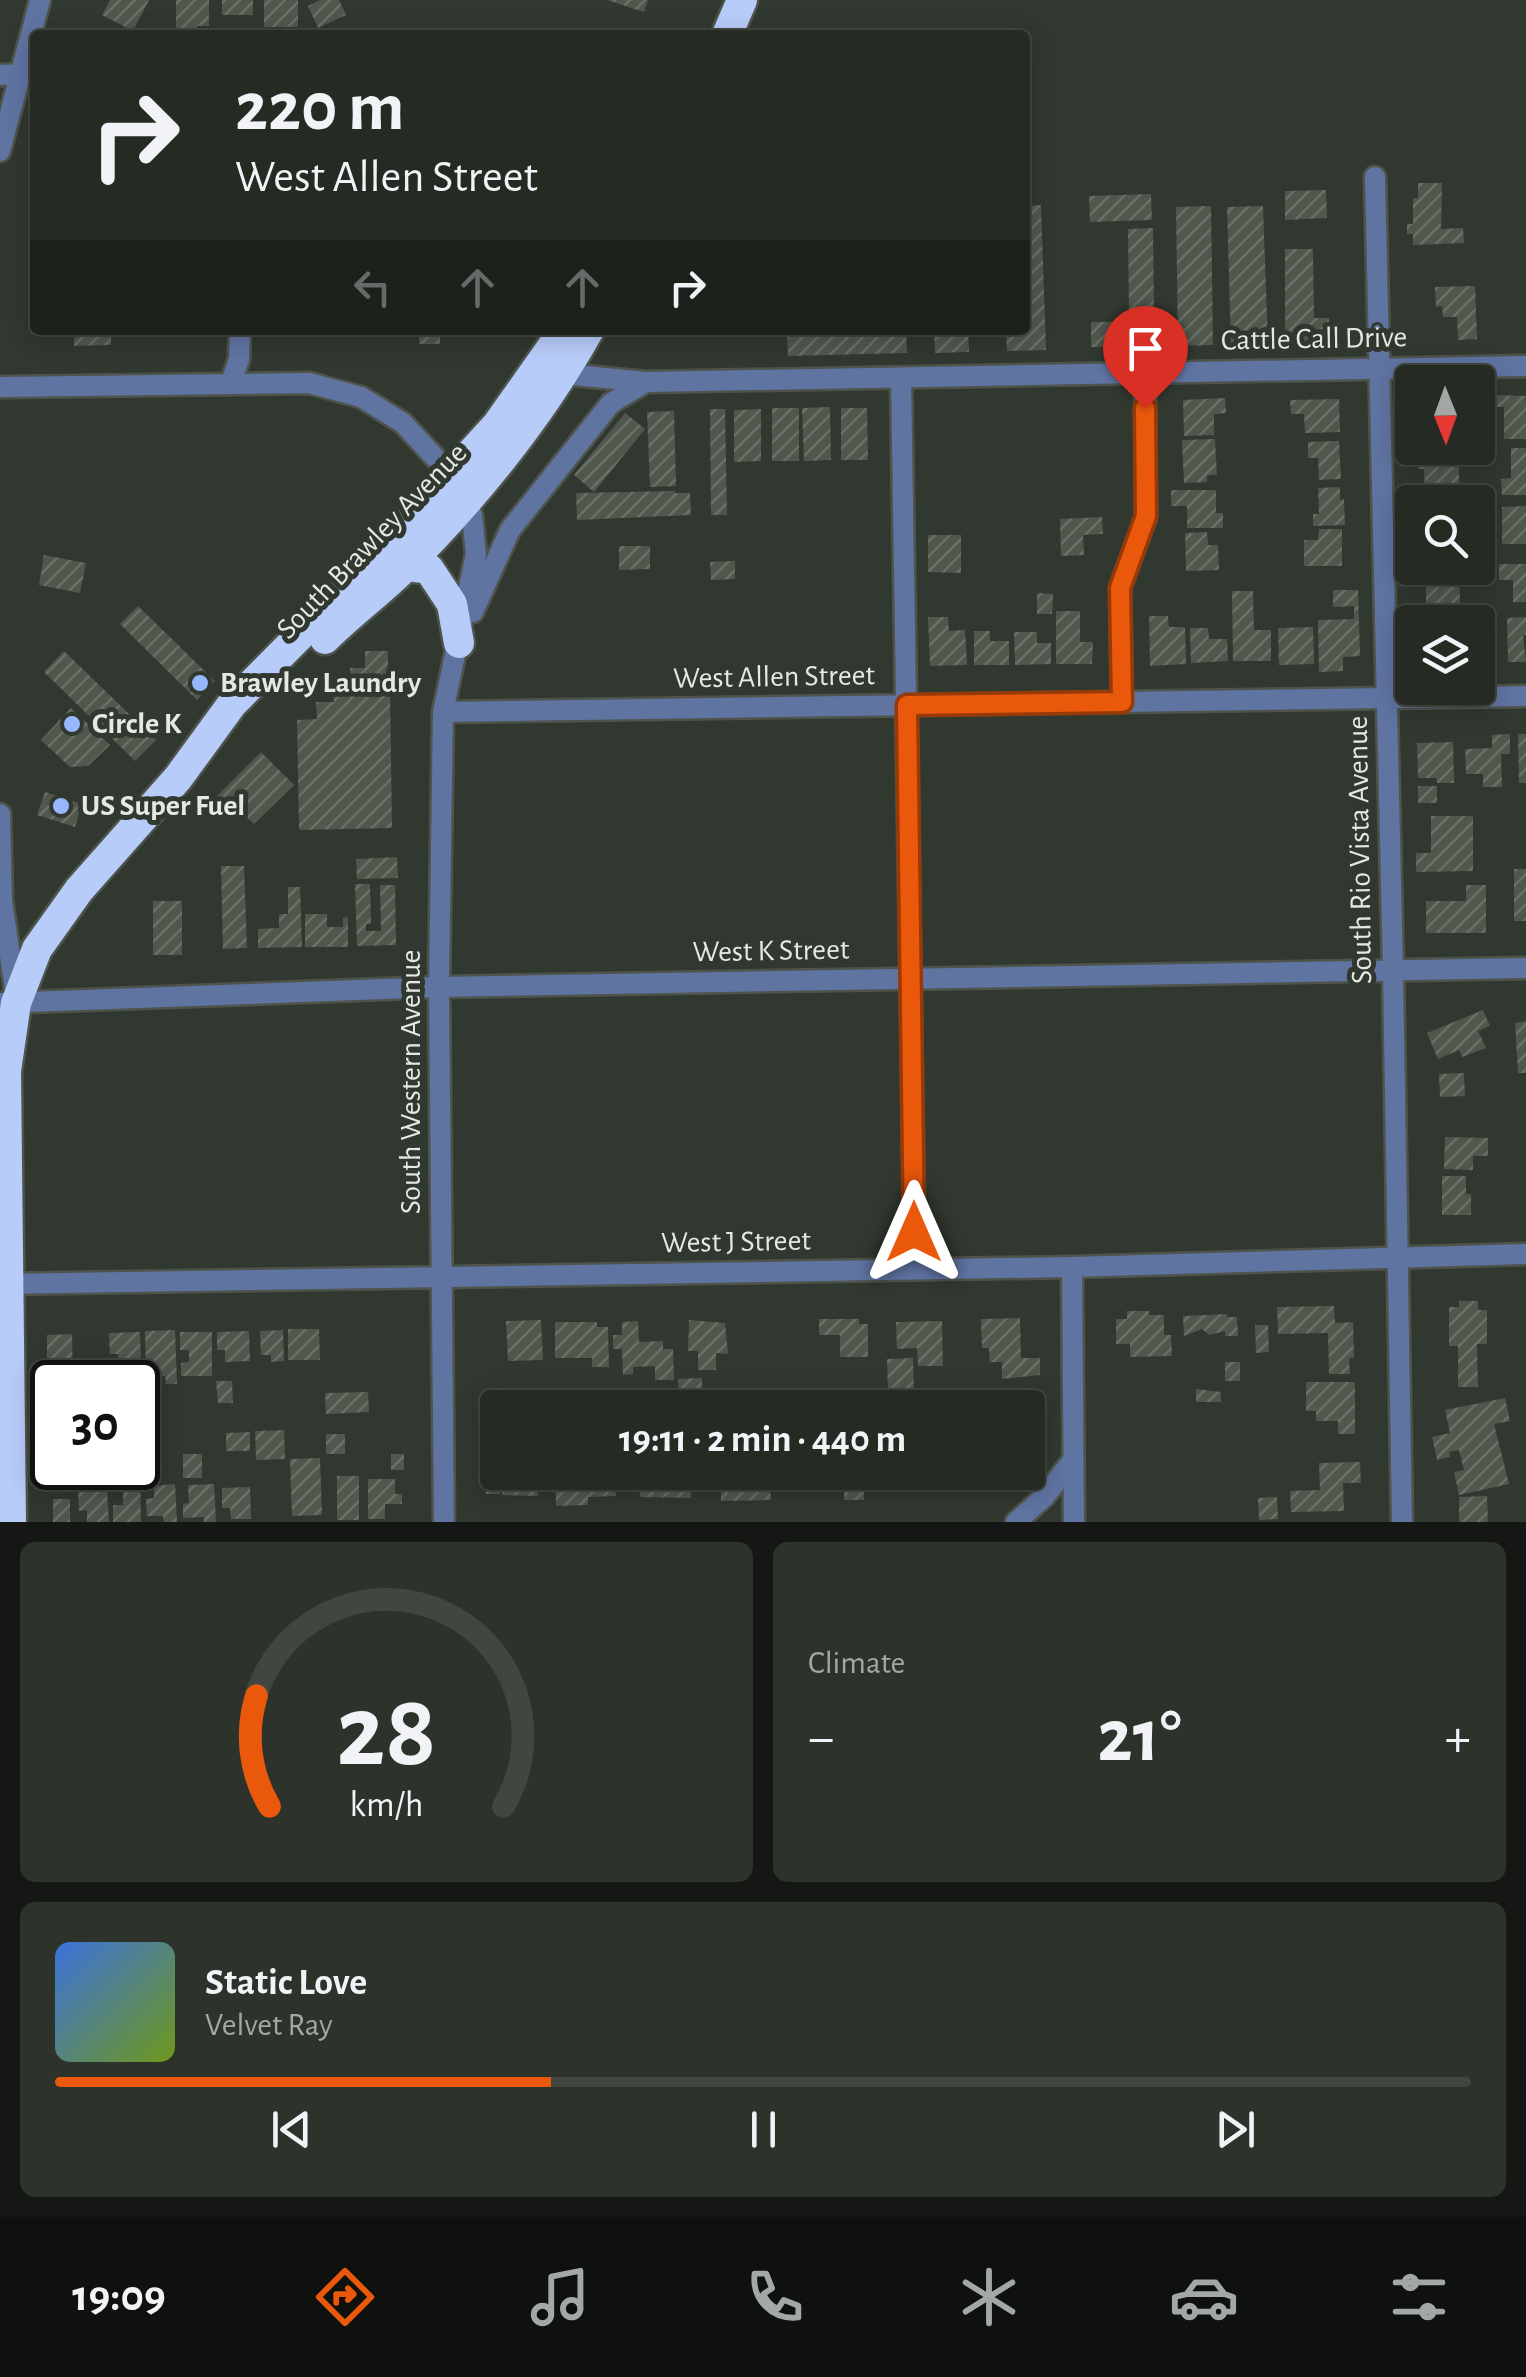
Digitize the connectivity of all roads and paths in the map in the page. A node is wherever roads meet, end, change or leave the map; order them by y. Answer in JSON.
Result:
{"nodes":[{"id":1,"x":40,"y":0,"type":"edge"},
{"id":2,"x":10,"y":74,"type":"edge"},
{"id":3,"x":0,"y":151,"type":"edge"},
{"id":4,"x":1375,"y":177,"type":"dead end"},
{"id":5,"x":240,"y":335,"type":"edge"},
{"id":6,"x":561,"y":335,"type":"edge"},
{"id":7,"x":586,"y":335,"type":"edge"},
{"id":8,"x":1526,"y":366,"type":"edge"},
{"id":9,"x":1381,"y":367,"type":"junction"},
{"id":10,"x":1145,"y":372,"type":"junction"},
{"id":11,"x":564,"y":374,"type":"junction"},
{"id":12,"x":901,"y":378,"type":"junction"},
{"id":13,"x":646,"y":382,"type":"junction"},
{"id":14,"x":231,"y":383,"type":"junction"},
{"id":15,"x":0,"y":387,"type":"edge"},
{"id":16,"x":460,"y":488,"type":"junction"},
{"id":17,"x":406,"y":566,"type":"junction"},
{"id":18,"x":459,"y":643,"type":"junction"},
{"id":19,"x":1526,"y":696,"type":"edge"},
{"id":20,"x":1387,"y":698,"type":"junction"},
{"id":21,"x":1122,"y":702,"type":"junction"},
{"id":22,"x":907,"y":705,"type":"junction"},
{"id":23,"x":443,"y":712,"type":"junction"},
{"id":24,"x":178,"y":778,"type":"junction"},
{"id":25,"x":0,"y":814,"type":"edge"},
{"id":26,"x":1,"y":905,"type":"edge"},
{"id":27,"x":1526,"y":968,"type":"edge"},
{"id":28,"x":1394,"y":971,"type":"junction"},
{"id":29,"x":912,"y":978,"type":"junction"},
{"id":30,"x":439,"y":987,"type":"junction"},
{"id":31,"x":8,"y":1003,"type":"edge"},
{"id":32,"x":1526,"y":1254,"type":"edge"},
{"id":33,"x":1397,"y":1255,"type":"junction"},
{"id":34,"x":1072,"y":1267,"type":"junction"},
{"id":35,"x":914,"y":1270,"type":"junction"},
{"id":36,"x":442,"y":1276,"type":"junction"},
{"id":37,"x":3,"y":1284,"type":"edge"},
{"id":38,"x":1072,"y":1460,"type":"junction"},
{"id":39,"x":11,"y":1522,"type":"edge"},
{"id":40,"x":444,"y":1522,"type":"edge"},
{"id":41,"x":1016,"y":1522,"type":"edge"},
{"id":42,"x":1074,"y":1522,"type":"edge"},
{"id":43,"x":1402,"y":1522,"type":"edge"}],
"edges":[{"from":1,"to":2,"type":"street"},
{"from":2,"to":3,"type":"street"},
{"from":4,"to":9,"type":"street","name":"South Rio Vista Avenue"},
{"from":5,"to":14,"type":"street"},
{"from":6,"to":16,"type":"highway","name":"South Brawley Avenue"},
{"from":7,"to":11,"type":"highway","name":"South Brawley Avenue"},
{"from":8,"to":9,"type":"street","name":"Cattle Call Drive"},
{"from":9,"to":10,"type":"street","name":"Cattle Call Drive"},
{"from":9,"to":20,"type":"street","name":"South Rio Vista Avenue"},
{"from":10,"to":12,"type":"street","name":"Cattle Call Drive"},
{"from":10,"to":21,"type":"street"},
{"from":11,"to":13,"type":"street","name":"Cattle Call Drive"},
{"from":11,"to":16,"type":"highway","name":"South Brawley Avenue"},
{"from":12,"to":13,"type":"street","name":"Cattle Call Drive"},
{"from":12,"to":22,"type":"street"},
{"from":13,"to":18,"type":"street","name":"South Western Avenue"},
{"from":14,"to":15,"type":"street"},
{"from":14,"to":16,"type":"street"},
{"from":16,"to":17,"type":"highway","name":"South Brawley Avenue"},
{"from":16,"to":18,"type":"street","name":"South Western Avenue"},
{"from":16,"to":24,"type":"highway","name":"South Brawley Avenue"},
{"from":17,"to":18,"type":"highway"},
{"from":17,"to":24,"type":"highway","name":"South Brawley Avenue"},
{"from":18,"to":23,"type":"street","name":"South Western Avenue"},
{"from":19,"to":20,"type":"street","name":"West Allen Street"},
{"from":20,"to":21,"type":"street","name":"West Allen Street"},
{"from":20,"to":28,"type":"street","name":"South Rio Vista Avenue"},
{"from":21,"to":22,"type":"street","name":"West Allen Street"},
{"from":22,"to":23,"type":"street","name":"West Allen Street"},
{"from":22,"to":29,"type":"street"},
{"from":23,"to":30,"type":"street","name":"South Western Avenue"},
{"from":24,"to":31,"type":"highway","name":"South Brawley Avenue"},
{"from":25,"to":26,"type":"street"},
{"from":26,"to":31,"type":"street"},
{"from":27,"to":28,"type":"street","name":"West K Street"},
{"from":28,"to":29,"type":"street","name":"West K Street"},
{"from":28,"to":33,"type":"street","name":"South Rio Vista Avenue"},
{"from":29,"to":30,"type":"street","name":"West K Street"},
{"from":29,"to":35,"type":"street"},
{"from":30,"to":31,"type":"street","name":"West K Street"},
{"from":30,"to":36,"type":"street","name":"South Western Avenue"},
{"from":31,"to":37,"type":"highway","name":"South Brawley Avenue"},
{"from":32,"to":33,"type":"street","name":"West J Street"},
{"from":33,"to":34,"type":"street","name":"West J Street"},
{"from":33,"to":43,"type":"street","name":"South Rio Vista Avenue"},
{"from":34,"to":35,"type":"street","name":"West J Street"},
{"from":34,"to":38,"type":"street"},
{"from":35,"to":36,"type":"street","name":"West J Street"},
{"from":36,"to":37,"type":"street","name":"West J Street"},
{"from":36,"to":40,"type":"street","name":"South Western Avenue"},
{"from":37,"to":39,"type":"highway","name":"South Brawley Avenue"},
{"from":38,"to":41,"type":"street"},
{"from":38,"to":42,"type":"street"}]}
